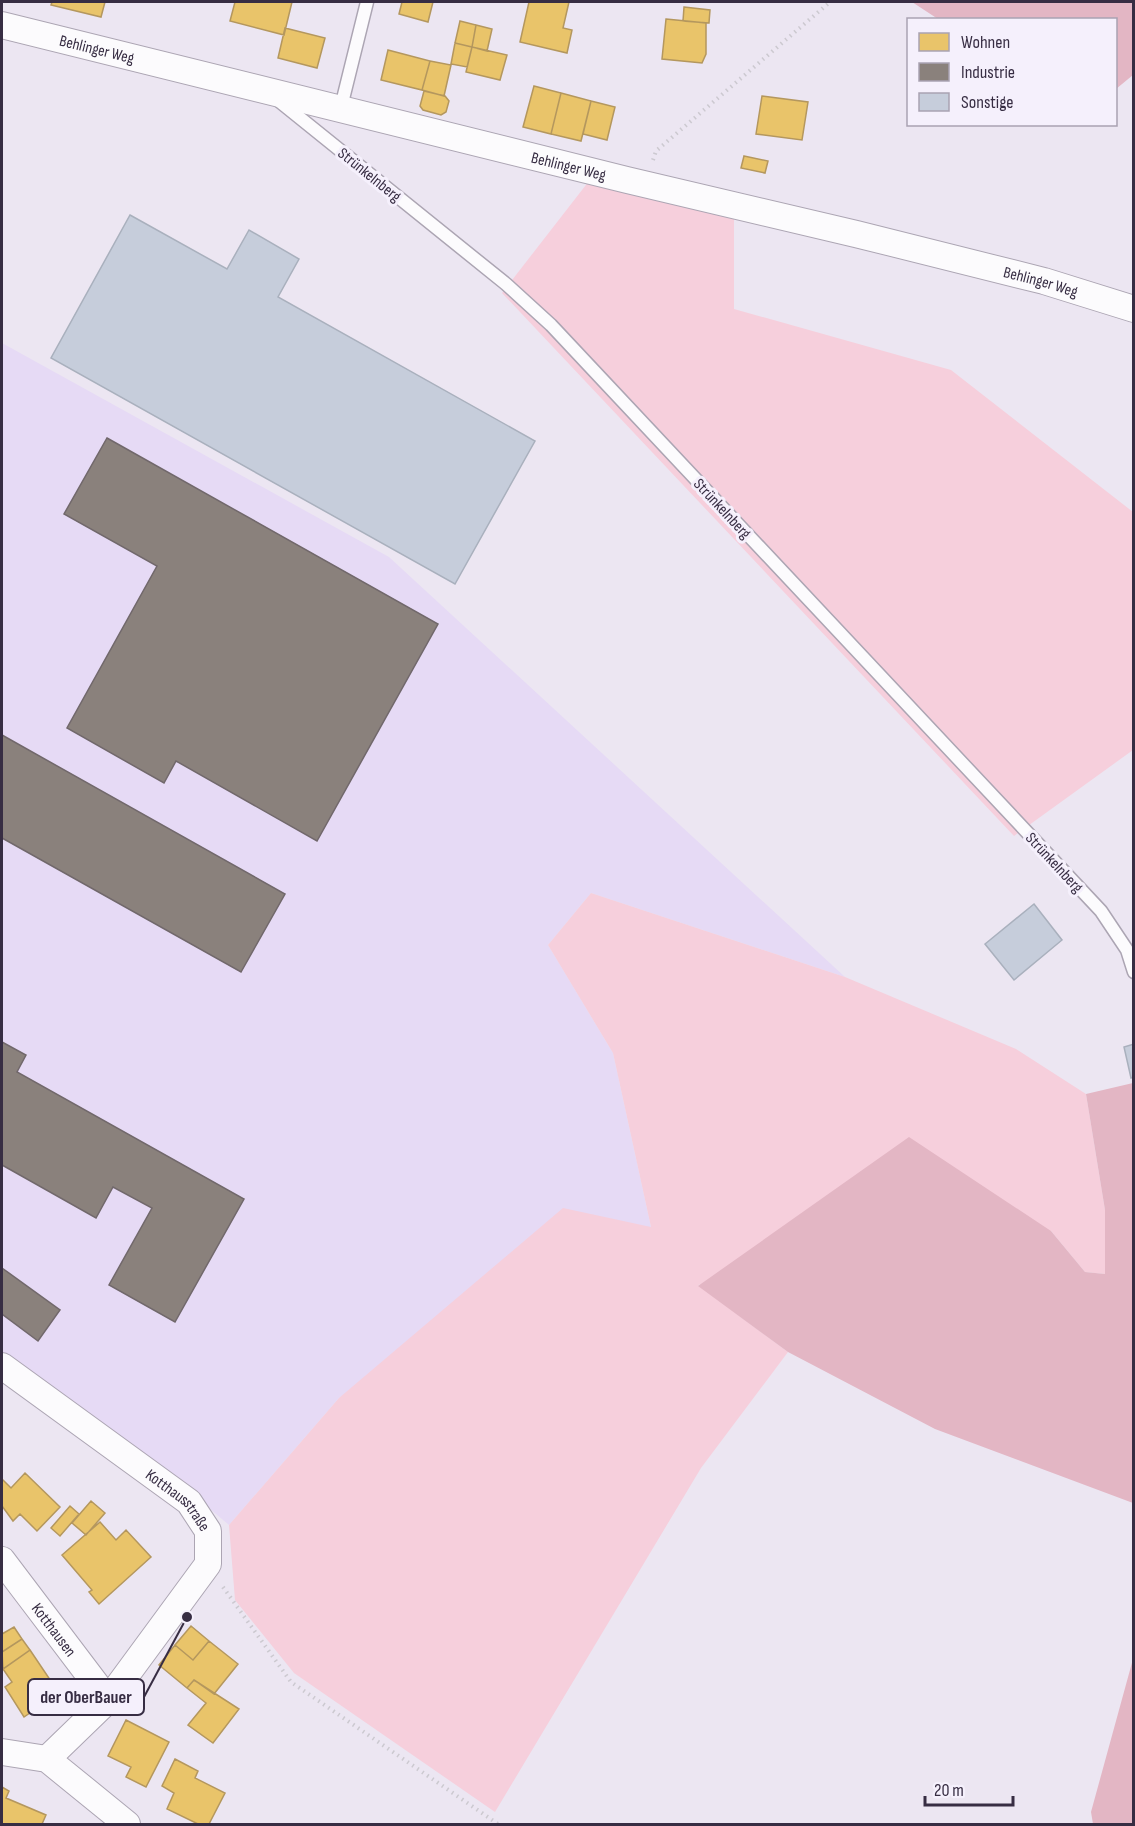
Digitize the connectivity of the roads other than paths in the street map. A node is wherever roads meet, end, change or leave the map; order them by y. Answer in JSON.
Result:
{"nodes":[{"id":1,"x":367,"y":2,"type":"edge"},
{"id":2,"x":2,"y":25,"type":"edge"},
{"id":3,"x":264,"y":89,"type":"junction"},
{"id":4,"x":341,"y":107,"type":"junction"},
{"id":5,"x":1134,"y":309,"type":"edge"},
{"id":6,"x":1134,"y":972,"type":"edge"},
{"id":7,"x":2,"y":1366,"type":"edge"},
{"id":8,"x":2,"y":1560,"type":"edge"},
{"id":9,"x":108,"y":1700,"type":"junction"},
{"id":10,"x":2,"y":1752,"type":"edge"},
{"id":11,"x":47,"y":1759,"type":"junction"},
{"id":12,"x":127,"y":1824,"type":"edge"}],
"edges":[{"from":1,"to":4,"type":"lane"},
{"from":2,"to":3,"type":"street","name":"Behlinger Weg"},
{"from":3,"to":4,"type":"street","name":"Behlinger Weg"},
{"from":3,"to":6,"type":"lane","name":"Strünkelnberg"},
{"from":4,"to":5,"type":"street","name":"Behlinger Weg"},
{"from":7,"to":9,"type":"street","name":"Kotthausstraße"},
{"from":8,"to":9,"type":"street","name":"Kotthausen"},
{"from":9,"to":11,"type":"street"},
{"from":10,"to":11,"type":"street"},
{"from":11,"to":12,"type":"street"}]}
